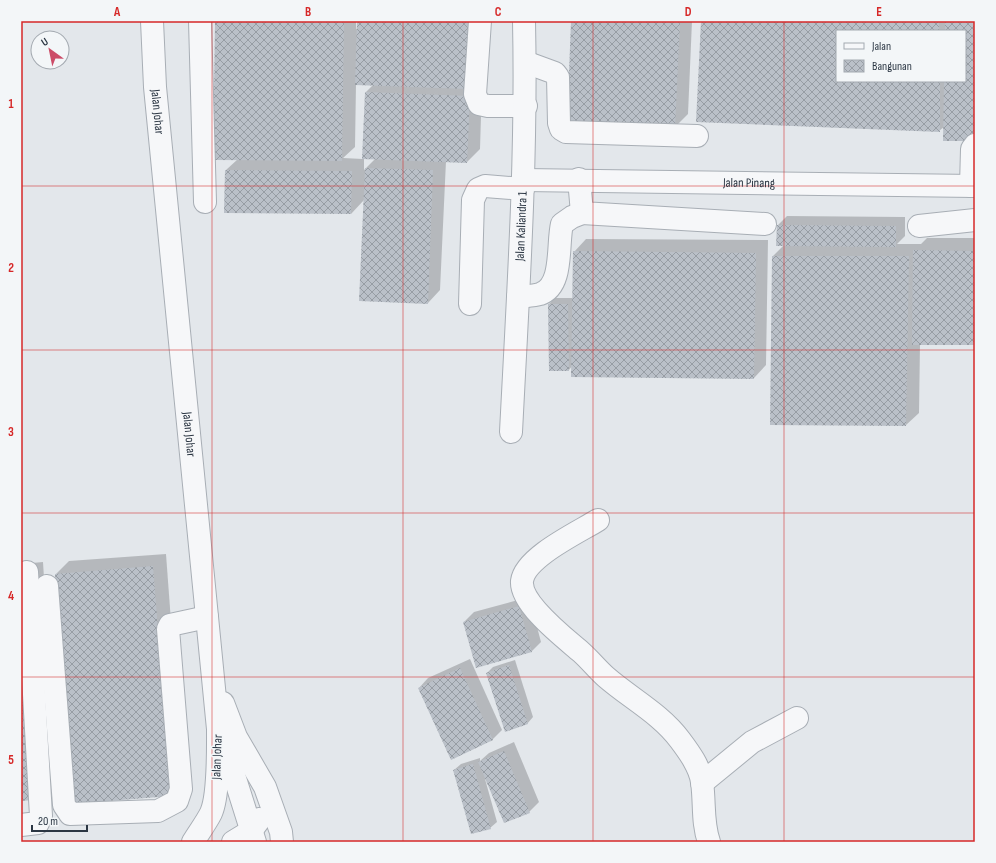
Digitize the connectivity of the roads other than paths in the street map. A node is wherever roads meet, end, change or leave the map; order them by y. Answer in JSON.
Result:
{"nodes":[{"id":1,"x":152,"y":21,"type":"edge"},
{"id":2,"x":200,"y":21,"type":"edge"},
{"id":3,"x":480,"y":21,"type":"edge"},
{"id":4,"x":524,"y":21,"type":"edge"},
{"id":5,"x":525,"y":62,"type":"junction"},
{"id":6,"x":526,"y":106,"type":"junction"},
{"id":7,"x":696,"y":136,"type":"dead end"},
{"id":8,"x":975,"y":145,"type":"edge"},
{"id":9,"x":579,"y":179,"type":"junction"},
{"id":10,"x":523,"y":184,"type":"junction"},
{"id":11,"x":973,"y":186,"type":"edge"},
{"id":12,"x":205,"y":202,"type":"dead end"},
{"id":13,"x":582,"y":213,"type":"junction"},
{"id":14,"x":975,"y":220,"type":"edge"},
{"id":15,"x":765,"y":224,"type":"dead end"},
{"id":16,"x":919,"y":226,"type":"dead end"},
{"id":17,"x":518,"y":297,"type":"junction"},
{"id":18,"x":470,"y":304,"type":"dead end"},
{"id":19,"x":511,"y":432,"type":"dead end"},
{"id":20,"x":598,"y":520,"type":"dead end"},
{"id":21,"x":27,"y":572,"type":"dead end"},
{"id":22,"x":47,"y":586,"type":"dead end"},
{"id":23,"x":207,"y":617,"type":"junction"},
{"id":24,"x":214,"y":681,"type":"junction"},
{"id":25,"x":797,"y":718,"type":"dead end"},
{"id":26,"x":219,"y":751,"type":"junction"},
{"id":27,"x":702,"y":782,"type":"junction"},
{"id":28,"x":264,"y":787,"type":"junction"},
{"id":29,"x":21,"y":825,"type":"edge"},
{"id":30,"x":246,"y":838,"type":"edge"},
{"id":31,"x":193,"y":842,"type":"edge"},
{"id":32,"x":282,"y":842,"type":"edge"},
{"id":33,"x":709,"y":842,"type":"edge"}],
"edges":[{"from":1,"to":23,"type":"street","name":"Jalan Johar"},
{"from":2,"to":12,"type":"street"},
{"from":3,"to":6,"type":"street"},
{"from":4,"to":5,"type":"street","name":"Jalan Kaliandra 1"},
{"from":5,"to":6,"type":"street","name":"Jalan Kaliandra 1"},
{"from":5,"to":7,"type":"street"},
{"from":6,"to":10,"type":"street","name":"Jalan Kaliandra 1"},
{"from":8,"to":11,"type":"street"},
{"from":9,"to":10,"type":"street","name":"Jalan Pinang"},
{"from":9,"to":11,"type":"street","name":"Jalan Pinang"},
{"from":9,"to":13,"type":"street"},
{"from":10,"to":17,"type":"street","name":"Jalan Kaliandra 1"},
{"from":10,"to":18,"type":"street","name":"Jalan Pinang"},
{"from":13,"to":15,"type":"street"},
{"from":13,"to":17,"type":"street"},
{"from":14,"to":16,"type":"street"},
{"from":17,"to":19,"type":"street","name":"Jalan Kaliandra 1"},
{"from":20,"to":27,"type":"street"},
{"from":21,"to":29,"type":"street"},
{"from":22,"to":23,"type":"street"},
{"from":23,"to":24,"type":"street","name":"Jalan Johar"},
{"from":24,"to":26,"type":"street","name":"Jalan Johar"},
{"from":24,"to":28,"type":"street"},
{"from":25,"to":27,"type":"street"},
{"from":26,"to":30,"type":"street"},
{"from":26,"to":31,"type":"street","name":"Jalan Johar"},
{"from":27,"to":33,"type":"street"},
{"from":28,"to":30,"type":"street"},
{"from":28,"to":32,"type":"street"}]}
